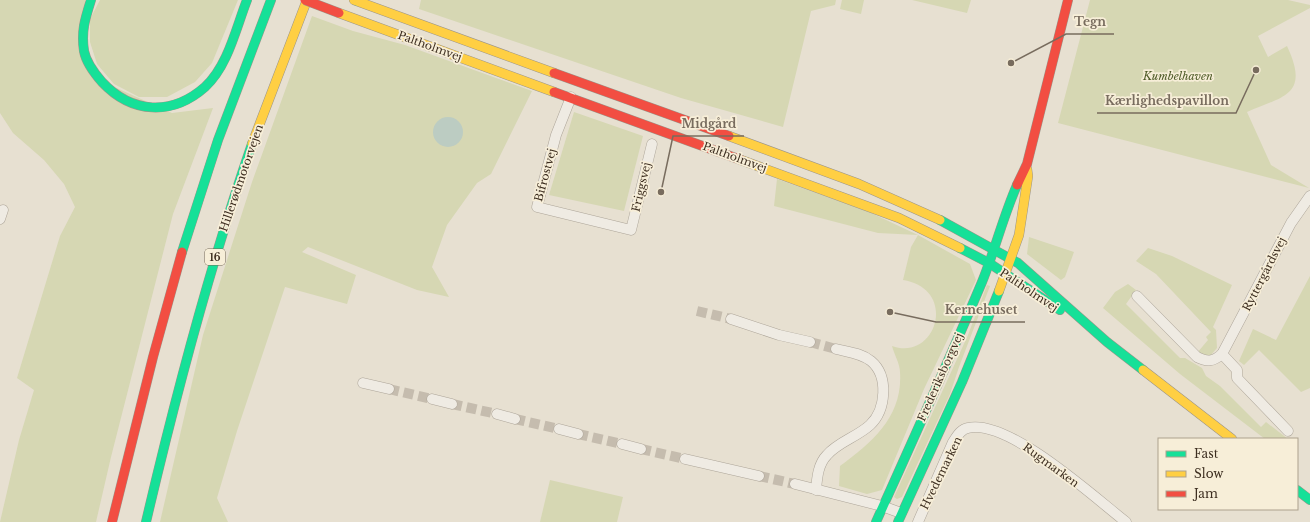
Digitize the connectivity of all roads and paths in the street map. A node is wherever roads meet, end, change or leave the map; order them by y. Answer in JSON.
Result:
{"nodes":[{"id":1,"x":91,"y":0,"type":"edge"},
{"id":2,"x":247,"y":0,"type":"edge"},
{"id":3,"x":271,"y":0,"type":"edge"},
{"id":4,"x":306,"y":0,"type":"edge"},
{"id":5,"x":356,"y":0,"type":"edge"},
{"id":6,"x":1068,"y":0,"type":"edge"},
{"id":7,"x":350,"y":17,"type":"junction"},
{"id":8,"x":571,"y":97,"type":"junction"},
{"id":9,"x":652,"y":144,"type":"dead end"},
{"id":10,"x":1027,"y":164,"type":"junction"},
{"id":11,"x":1310,"y":196,"type":"edge"},
{"id":12,"x":631,"y":230,"type":"joint"},
{"id":13,"x":994,"y":248,"type":"junction"},
{"id":14,"x":1012,"y":259,"type":"junction"},
{"id":15,"x":989,"y":263,"type":"junction"},
{"id":16,"x":1006,"y":274,"type":"junction"},
{"id":17,"x":1137,"y":296,"type":"dead end"},
{"id":18,"x":731,"y":319,"type":"tunnel mouth"},
{"id":19,"x":1100,"y":337,"type":"junction"},
{"id":20,"x":810,"y":342,"type":"tunnel mouth"},
{"id":21,"x":836,"y":349,"type":"tunnel mouth"},
{"id":22,"x":1222,"y":354,"type":"junction"},
{"id":23,"x":363,"y":383,"type":"dead end"},
{"id":24,"x":389,"y":389,"type":"tunnel mouth"},
{"id":25,"x":432,"y":399,"type":"tunnel mouth"},
{"id":26,"x":452,"y":404,"type":"tunnel mouth"},
{"id":27,"x":497,"y":414,"type":"tunnel mouth"},
{"id":28,"x":515,"y":419,"type":"tunnel mouth"},
{"id":29,"x":967,"y":428,"type":"joint"},
{"id":30,"x":559,"y":429,"type":"tunnel mouth"},
{"id":31,"x":1288,"y":431,"type":"dead end"},
{"id":32,"x":578,"y":434,"type":"tunnel mouth"},
{"id":33,"x":1231,"y":438,"type":"edge"},
{"id":34,"x":622,"y":444,"type":"tunnel mouth"},
{"id":35,"x":641,"y":449,"type":"tunnel mouth"},
{"id":36,"x":685,"y":459,"type":"tunnel mouth"},
{"id":37,"x":759,"y":476,"type":"tunnel mouth"},
{"id":38,"x":795,"y":484,"type":"tunnel mouth"},
{"id":39,"x":816,"y":490,"type":"junction"},
{"id":40,"x":1298,"y":491,"type":"edge"},
{"id":41,"x":1310,"y":500,"type":"edge"},
{"id":42,"x":882,"y":506,"type":"junction"},
{"id":43,"x":899,"y":518,"type":"edge"},
{"id":44,"x":112,"y":522,"type":"edge"},
{"id":45,"x":146,"y":522,"type":"edge"},
{"id":46,"x":876,"y":522,"type":"edge"},
{"id":47,"x":918,"y":522,"type":"edge"},
{"id":48,"x":1126,"y":522,"type":"edge"}],
"edges":[{"from":1,"to":2,"type":"main road"},
{"from":3,"to":44,"type":"main road"},
{"from":4,"to":7,"type":"main road","name":"Paltholmvej","bridge":true},
{"from":4,"to":45,"type":"main road","name":"Hillerødmotorvejen","number":"16"},
{"from":5,"to":7,"type":"main road"},
{"from":5,"to":13,"type":"main road","name":"Paltholmvej"},
{"from":6,"to":10,"type":"main road","name":"Frederiksborgvej"},
{"from":7,"to":8,"type":"main road","name":"Paltholmvej"},
{"from":8,"to":12,"type":"street","name":"Bifrostvej"},
{"from":8,"to":15,"type":"main road","name":"Paltholmvej"},
{"from":9,"to":12,"type":"street","name":"Friggsvej"},
{"from":10,"to":13,"type":"main road","name":"Frederiksborgvej"},
{"from":10,"to":14,"type":"main road","name":"Frederiksborgvej"},
{"from":11,"to":22,"type":"street","name":"Ryttergårdsvej"},
{"from":13,"to":14,"type":"main road","name":"Paltholmvej"},
{"from":13,"to":15,"type":"main road","name":"Frederiksborgvej"},
{"from":14,"to":16,"type":"main road","name":"Frederiksborgvej"},
{"from":14,"to":19,"type":"main road","name":"Paltholmvej"},
{"from":15,"to":16,"type":"main road","name":"Paltholmvej"},
{"from":15,"to":42,"type":"main road","name":"Frederiksborgvej"},
{"from":16,"to":19,"type":"main road","name":"Paltholmvej"},
{"from":16,"to":43,"type":"main road","name":"Frederiksborgvej"},
{"from":17,"to":22,"type":"street"},
{"from":18,"to":20,"type":"street"},
{"from":19,"to":33,"type":"main road","name":"Paltholmvej"},
{"from":21,"to":39,"type":"street"},
{"from":22,"to":31,"type":"street"},
{"from":23,"to":24,"type":"street"},
{"from":25,"to":26,"type":"street"},
{"from":27,"to":28,"type":"street"},
{"from":29,"to":47,"type":"street","name":"Hvedemarken"},
{"from":29,"to":48,"type":"street","name":"Rugmarken"},
{"from":30,"to":32,"type":"street"},
{"from":34,"to":35,"type":"street"},
{"from":36,"to":37,"type":"street"},
{"from":38,"to":39,"type":"street"},
{"from":39,"to":42,"type":"street"},
{"from":40,"to":41,"type":"main road"},
{"from":42,"to":43,"type":"street"},
{"from":42,"to":46,"type":"main road","name":"Frederiksborgvej"}]}
